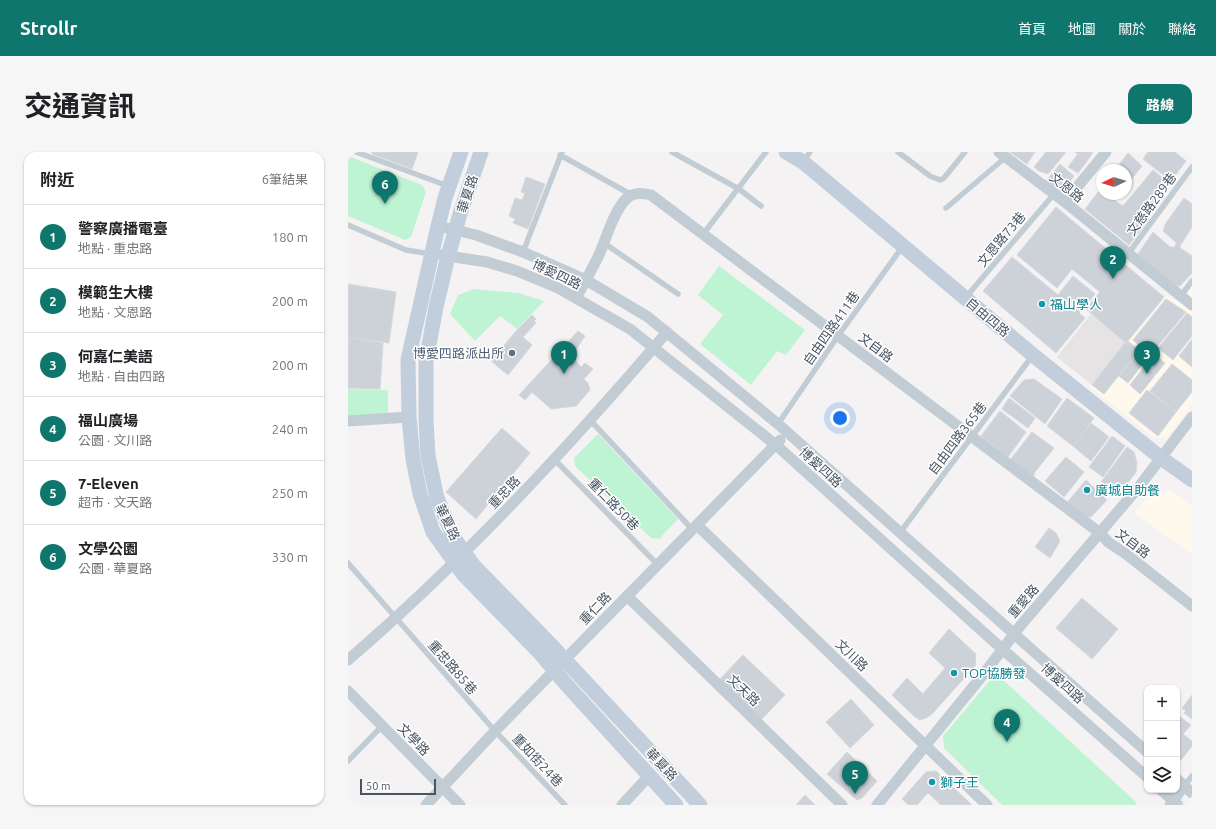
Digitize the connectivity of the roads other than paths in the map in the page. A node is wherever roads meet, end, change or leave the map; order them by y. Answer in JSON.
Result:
{"nodes":[{"id":1,"x":359,"y":152,"type":"edge"},
{"id":2,"x":461,"y":152,"type":"edge"},
{"id":3,"x":481,"y":152,"type":"edge"},
{"id":4,"x":672,"y":152,"type":"edge"},
{"id":5,"x":766,"y":152,"type":"edge"},
{"id":6,"x":786,"y":152,"type":"edge"},
{"id":7,"x":898,"y":152,"type":"edge"},
{"id":8,"x":966,"y":152,"type":"edge"},
{"id":9,"x":1106,"y":152,"type":"edge"},
{"id":10,"x":561,"y":154,"type":"edge"},
{"id":11,"x":1003,"y":154,"type":"edge"},
{"id":12,"x":806,"y":157,"type":"edge"},
{"id":13,"x":1192,"y":167,"type":"edge"},
{"id":14,"x":449,"y":186,"type":"junction"},
{"id":15,"x":738,"y":189,"type":"junction"},
{"id":16,"x":1054,"y":194,"type":"junction"},
{"id":17,"x":632,"y":195,"type":"junction"},
{"id":18,"x":1065,"y":202,"type":"junction"},
{"id":19,"x":761,"y":206,"type":"dead end"},
{"id":20,"x":946,"y":208,"type":"dead end"},
{"id":21,"x":348,"y":225,"type":"edge"},
{"id":22,"x":438,"y":226,"type":"junction"},
{"id":23,"x":456,"y":229,"type":"junction"},
{"id":24,"x":704,"y":233,"type":"junction"},
{"id":25,"x":604,"y":243,"type":"junction"},
{"id":26,"x":903,"y":246,"type":"junction"},
{"id":27,"x":523,"y":252,"type":"junction"},
{"id":28,"x":431,"y":254,"type":"junction"},
{"id":29,"x":1128,"y":254,"type":"junction"},
{"id":30,"x":448,"y":256,"type":"junction"},
{"id":31,"x":586,"y":280,"type":"junction"},
{"id":32,"x":1192,"y":280,"type":"edge"},
{"id":33,"x":678,"y":294,"type":"dead end"},
{"id":34,"x":1180,"y":297,"type":"junction"},
{"id":35,"x":576,"y":298,"type":"junction"},
{"id":36,"x":966,"y":298,"type":"junction"},
{"id":37,"x":1192,"y":305,"type":"edge"},
{"id":38,"x":667,"y":332,"type":"junction"},
{"id":39,"x":838,"y":336,"type":"junction"},
{"id":40,"x":654,"y":348,"type":"junction"},
{"id":41,"x":1033,"y":355,"type":"junction"},
{"id":42,"x":408,"y":417,"type":"junction"},
{"id":43,"x":1192,"y":417,"type":"edge"},
{"id":44,"x":590,"y":420,"type":"junction"},
{"id":45,"x":348,"y":421,"type":"edge"},
{"id":46,"x":778,"y":424,"type":"junction"},
{"id":47,"x":787,"y":433,"type":"junction"},
{"id":48,"x":972,"y":436,"type":"junction"},
{"id":49,"x":776,"y":444,"type":"junction"},
{"id":50,"x":1161,"y":458,"type":"junction"},
{"id":51,"x":554,"y":459,"type":"junction"},
{"id":52,"x":1192,"y":480,"type":"edge"},
{"id":53,"x":695,"y":527,"type":"junction"},
{"id":54,"x":1100,"y":533,"type":"junction"},
{"id":55,"x":899,"y":534,"type":"junction"},
{"id":56,"x":459,"y":559,"type":"junction"},
{"id":57,"x":348,"y":563,"type":"edge"},
{"id":58,"x":658,"y":565,"type":"junction"},
{"id":59,"x":627,"y":596,"type":"junction"},
{"id":60,"x":1192,"y":606,"type":"edge"},
{"id":61,"x":395,"y":618,"type":"junction"},
{"id":62,"x":1015,"y":634,"type":"junction"},
{"id":63,"x":1003,"y":649,"type":"junction"},
{"id":64,"x":348,"y":660,"type":"edge"},
{"id":65,"x":559,"y":664,"type":"junction"},
{"id":66,"x":348,"y":691,"type":"edge"},
{"id":67,"x":382,"y":726,"type":"junction"},
{"id":68,"x":495,"y":731,"type":"junction"},
{"id":69,"x":925,"y":745,"type":"junction"},
{"id":70,"x":1144,"y":749,"type":"edge"},
{"id":71,"x":348,"y":761,"type":"edge"},
{"id":72,"x":1144,"y":774,"type":"edge"},
{"id":73,"x":649,"y":776,"type":"junction"},
{"id":74,"x":1192,"y":776,"type":"edge"},
{"id":75,"x":1184,"y":786,"type":"edge"},
{"id":76,"x":442,"y":788,"type":"junction"},
{"id":77,"x":1164,"y":793,"type":"edge"},
{"id":78,"x":1174,"y":804,"type":"edge"},
{"id":79,"x":426,"y":805,"type":"edge"},
{"id":80,"x":460,"y":805,"type":"edge"},
{"id":81,"x":565,"y":805,"type":"edge"},
{"id":82,"x":622,"y":805,"type":"edge"},
{"id":83,"x":676,"y":805,"type":"edge"},
{"id":84,"x":700,"y":805,"type":"edge"},
{"id":85,"x":842,"y":805,"type":"edge"},
{"id":86,"x":877,"y":805,"type":"edge"},
{"id":87,"x":987,"y":805,"type":"edge"}],
"edges":[{"from":1,"to":14,"type":"lane"},
{"from":2,"to":14,"type":"street","name":"華夏路"},
{"from":3,"to":23,"type":"street","name":"華夏路"},
{"from":4,"to":15,"type":"lane"},
{"from":5,"to":15,"type":"lane"},
{"from":6,"to":12,"type":"street","name":"自由四路"},
{"from":7,"to":8,"type":"lane"},
{"from":9,"to":18,"type":"street"},
{"from":10,"to":17,"type":"lane"},
{"from":10,"to":27,"type":"lane"},
{"from":11,"to":16,"type":"street","name":"文恩路"},
{"from":11,"to":20,"type":"lane"},
{"from":12,"to":26,"type":"street","name":"自由四路"},
{"from":13,"to":29,"type":"lane","name":"文慈路289巷"},
{"from":14,"to":22,"type":"street","name":"華夏路"},
{"from":15,"to":19,"type":"lane"},
{"from":15,"to":24,"type":"lane"},
{"from":16,"to":18,"type":"street","name":"文恩路"},
{"from":16,"to":36,"type":"lane","name":"文恩路73巷"},
{"from":17,"to":24,"type":"street","name":"文自路"},
{"from":17,"to":25,"type":"street"},
{"from":18,"to":29,"type":"street","name":"文恩路"},
{"from":21,"to":28,"type":"lane"},
{"from":22,"to":23,"type":"street","name":"博愛四路"},
{"from":22,"to":28,"type":"street","name":"華夏路"},
{"from":23,"to":27,"type":"street","name":"博愛四路"},
{"from":23,"to":30,"type":"street","name":"華夏路"},
{"from":24,"to":39,"type":"street","name":"文自路"},
{"from":25,"to":31,"type":"street"},
{"from":25,"to":33,"type":"lane"},
{"from":26,"to":36,"type":"street","name":"自由四路"},
{"from":26,"to":39,"type":"lane","name":"自由四路411巷"},
{"from":27,"to":31,"type":"street","name":"博愛四路"},
{"from":28,"to":30,"type":"street","name":"博愛四路"},
{"from":28,"to":42,"type":"street","name":"華夏路"},
{"from":29,"to":34,"type":"street","name":"文恩路"},
{"from":30,"to":35,"type":"street","name":"博愛四路"},
{"from":30,"to":56,"type":"street","name":"華夏路"},
{"from":31,"to":35,"type":"street"},
{"from":31,"to":38,"type":"street","name":"博愛四路"},
{"from":32,"to":34,"type":"lane"},
{"from":34,"to":37,"type":"street","name":"文恩路"},
{"from":35,"to":40,"type":"street","name":"博愛四路"},
{"from":36,"to":41,"type":"street","name":"自由四路"},
{"from":38,"to":40,"type":"street","name":"重忠路"},
{"from":38,"to":46,"type":"street","name":"博愛四路"},
{"from":39,"to":46,"type":"lane","name":"自由四路411巷"},
{"from":39,"to":48,"type":"street","name":"文自路"},
{"from":40,"to":44,"type":"street","name":"重忠路"},
{"from":40,"to":49,"type":"street","name":"博愛四路"},
{"from":41,"to":48,"type":"lane","name":"自由四路365巷"},
{"from":41,"to":50,"type":"street","name":"自由四路"},
{"from":42,"to":45,"type":"street"},
{"from":42,"to":56,"type":"street","name":"華夏路"},
{"from":43,"to":50,"type":"street","name":"重愛路"},
{"from":44,"to":51,"type":"street","name":"重忠路"},
{"from":44,"to":53,"type":"lane"},
{"from":46,"to":47,"type":"street","name":"博愛四路"},
{"from":47,"to":49,"type":"street","name":"重仁路"},
{"from":47,"to":55,"type":"street","name":"博愛四路"},
{"from":48,"to":54,"type":"street","name":"文自路"},
{"from":48,"to":55,"type":"lane","name":"自由四路365巷"},
{"from":49,"to":53,"type":"street","name":"重仁路"},
{"from":49,"to":63,"type":"street","name":"博愛四路"},
{"from":50,"to":52,"type":"street","name":"自由四路"},
{"from":50,"to":54,"type":"street","name":"重愛路"},
{"from":51,"to":56,"type":"street","name":"重忠路"},
{"from":51,"to":58,"type":"lane","name":"重仁路50巷"},
{"from":53,"to":58,"type":"street","name":"重仁路"},
{"from":53,"to":69,"type":"street","name":"文川路"},
{"from":54,"to":60,"type":"street","name":"文自路"},
{"from":54,"to":62,"type":"street","name":"重愛路"},
{"from":55,"to":62,"type":"street","name":"博愛四路"},
{"from":56,"to":61,"type":"street","name":"重忠路"},
{"from":56,"to":65,"type":"street","name":"華夏路"},
{"from":57,"to":61,"type":"lane","name":"重忠路85巷"},
{"from":58,"to":59,"type":"street","name":"重仁路"},
{"from":59,"to":65,"type":"street","name":"重仁路"},
{"from":59,"to":85,"type":"street","name":"文天路"},
{"from":61,"to":64,"type":"street","name":"重忠路"},
{"from":61,"to":68,"type":"lane","name":"重忠路85巷"},
{"from":62,"to":63,"type":"street","name":"重愛路"},
{"from":62,"to":70,"type":"street","name":"博愛四路"},
{"from":63,"to":69,"type":"street","name":"重愛路"},
{"from":63,"to":72,"type":"street","name":"博愛四路"},
{"from":65,"to":68,"type":"street","name":"重仁路"},
{"from":65,"to":73,"type":"street","name":"華夏路"},
{"from":65,"to":84,"type":"street","name":"華夏路"},
{"from":66,"to":67,"type":"street","name":"文學路"},
{"from":67,"to":71,"type":"lane"},
{"from":67,"to":76,"type":"street","name":"文學路"},
{"from":68,"to":76,"type":"street","name":"重仁路"},
{"from":68,"to":81,"type":"lane","name":"重如街24巷"},
{"from":69,"to":86,"type":"street","name":"重愛路"},
{"from":69,"to":87,"type":"street","name":"文川路"},
{"from":73,"to":82,"type":"street"},
{"from":73,"to":83,"type":"street","name":"華夏路"},
{"from":74,"to":75,"type":"lane"},
{"from":75,"to":78,"type":"street"},
{"from":76,"to":79,"type":"street","name":"重仁路"},
{"from":76,"to":80,"type":"street","name":"文學路"},
{"from":77,"to":78,"type":"street"}]}
